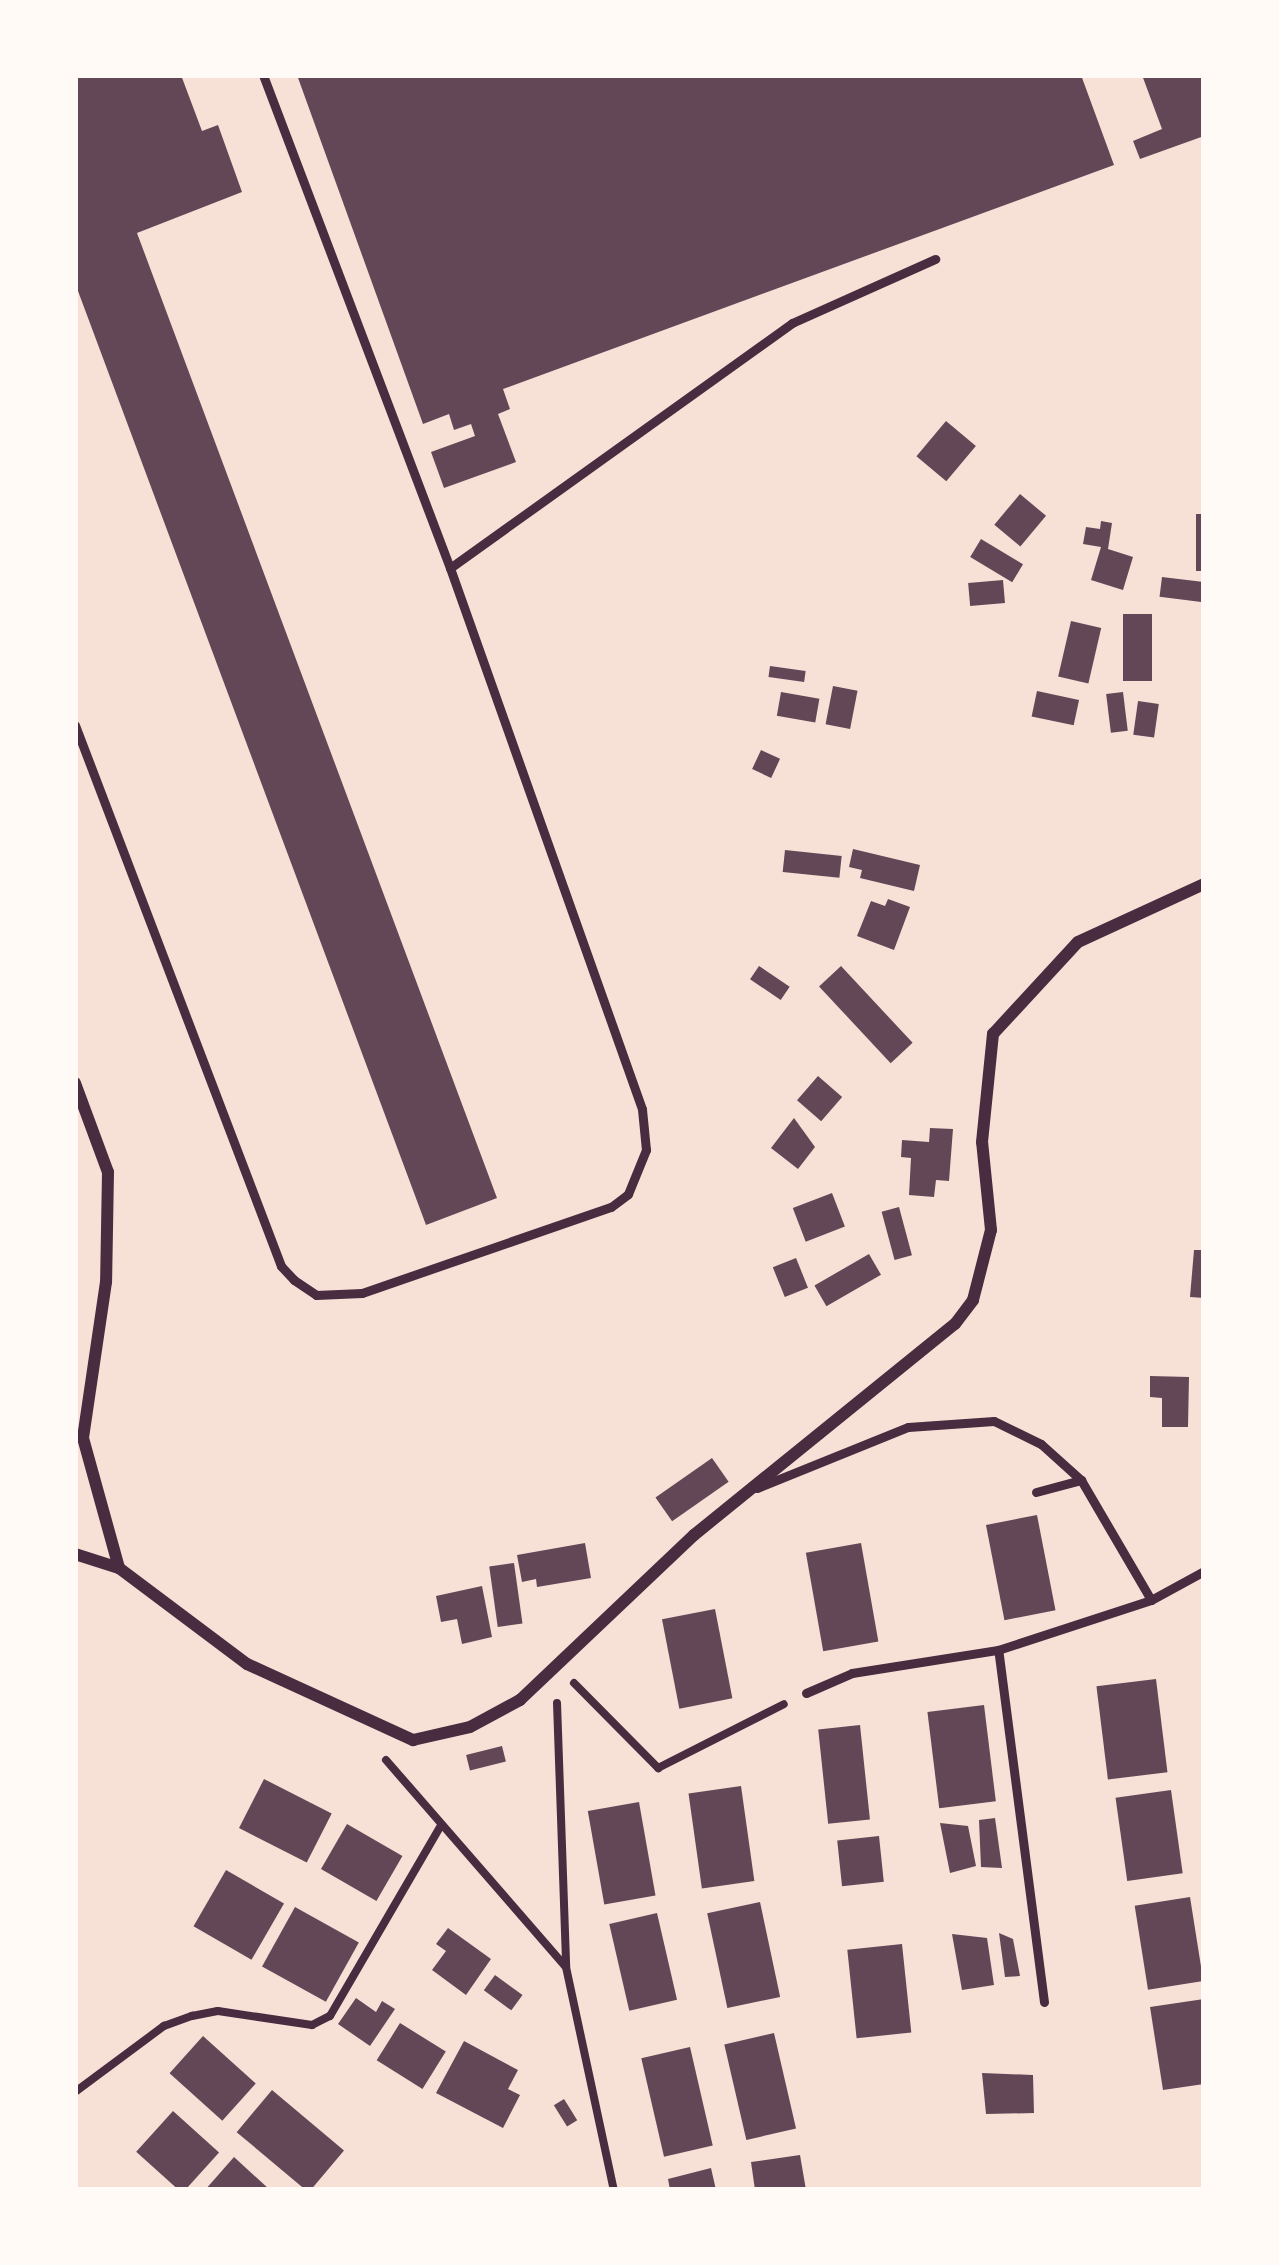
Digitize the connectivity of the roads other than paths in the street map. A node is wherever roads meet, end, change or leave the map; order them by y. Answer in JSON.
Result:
{"nodes":[{"id":1,"x":263,"y":75,"type":"edge"},
{"id":2,"x":935,"y":259,"type":"dead end"},
{"id":3,"x":450,"y":568,"type":"junction"},
{"id":4,"x":75,"y":725,"type":"edge"},
{"id":5,"x":1204,"y":884,"type":"edge"},
{"id":6,"x":75,"y":1083,"type":"edge"},
{"id":7,"x":1081,"y":1480,"type":"junction"},
{"id":8,"x":752,"y":1490,"type":"junction"},
{"id":9,"x":1036,"y":1492,"type":"dead end"},
{"id":10,"x":75,"y":1554,"type":"edge"},
{"id":11,"x":119,"y":1568,"type":"junction"},
{"id":12,"x":1204,"y":1571,"type":"edge"},
{"id":13,"x":1151,"y":1600,"type":"junction"},
{"id":14,"x":998,"y":1650,"type":"junction"},
{"id":15,"x":806,"y":1694,"type":"road end"},
{"id":16,"x":1045,"y":2002,"type":"dead end"}],
"edges":[{"from":1,"to":3,"type":"lane"},
{"from":2,"to":3,"type":"lane"},
{"from":3,"to":4,"type":"lane"},
{"from":5,"to":8,"type":"street"},
{"from":6,"to":11,"type":"street"},
{"from":7,"to":8,"type":"lane"},
{"from":7,"to":9,"type":"lane"},
{"from":7,"to":13,"type":"lane"},
{"from":8,"to":11,"type":"street"},
{"from":10,"to":11,"type":"street"},
{"from":12,"to":13,"type":"lane"},
{"from":13,"to":14,"type":"lane"},
{"from":14,"to":15,"type":"lane"},
{"from":14,"to":16,"type":"lane"}]}
